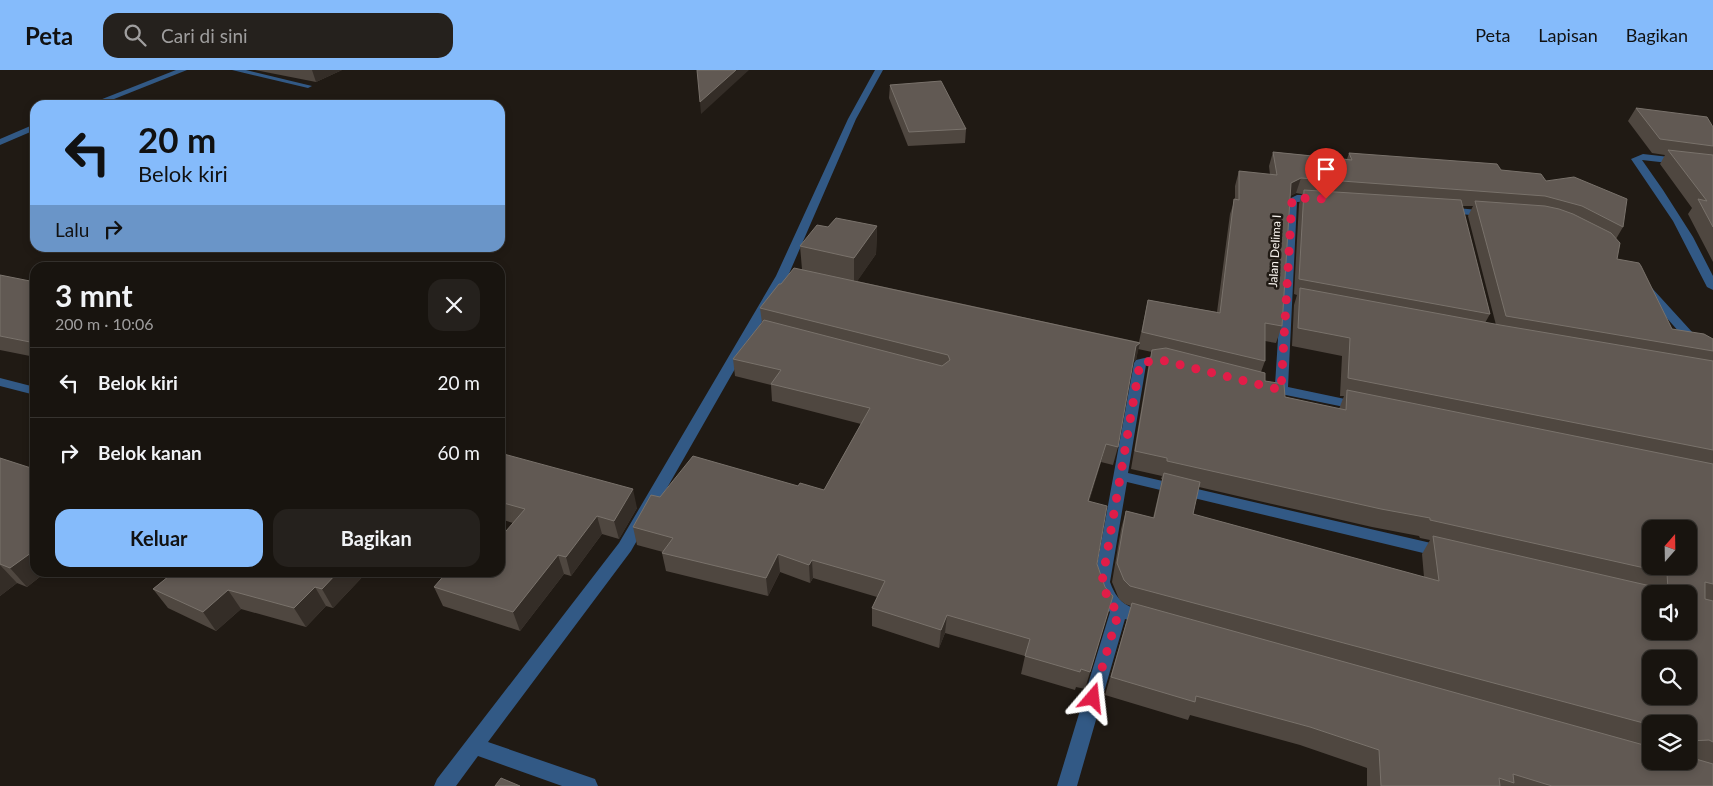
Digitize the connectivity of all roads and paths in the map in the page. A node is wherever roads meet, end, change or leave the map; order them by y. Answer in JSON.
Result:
{"nodes":[{"id":1,"x":184,"y":70,"type":"edge"},
{"id":2,"x":236,"y":70,"type":"edge"},
{"id":3,"x":879,"y":70,"type":"edge"},
{"id":4,"x":308,"y":86,"type":"dead end"},
{"id":5,"x":104,"y":100,"type":"edge"},
{"id":6,"x":30,"y":128,"type":"edge"},
{"id":7,"x":0,"y":142,"type":"edge"},
{"id":8,"x":1713,"y":165,"type":"edge"},
{"id":9,"x":1336,"y":200,"type":"edge"},
{"id":10,"x":1432,"y":209,"type":"edge"},
{"id":11,"x":1499,"y":214,"type":"edge"},
{"id":12,"x":1637,"y":278,"type":"edge"},
{"id":13,"x":1713,"y":287,"type":"edge"},
{"id":14,"x":1135,"y":354,"type":"edge"},
{"id":15,"x":1713,"y":356,"type":"edge"},
{"id":16,"x":1161,"y":360,"type":"junction"},
{"id":17,"x":1179,"y":365,"type":"edge"},
{"id":18,"x":0,"y":382,"type":"edge"},
{"id":19,"x":1253,"y":384,"type":"edge"},
{"id":20,"x":30,"y":390,"type":"edge"},
{"id":21,"x":1281,"y":390,"type":"junction"},
{"id":22,"x":1377,"y":410,"type":"edge"},
{"id":23,"x":1121,"y":476,"type":"junction"},
{"id":24,"x":1458,"y":555,"type":"edge"},
{"id":25,"x":1119,"y":611,"type":"junction"},
{"id":26,"x":1167,"y":624,"type":"edge"},
{"id":27,"x":474,"y":746,"type":"junction"},
{"id":28,"x":444,"y":786,"type":"edge"},
{"id":29,"x":588,"y":786,"type":"edge"},
{"id":30,"x":1068,"y":786,"type":"edge"}],
"edges":[{"from":1,"to":5,"type":"street"},
{"from":2,"to":4,"type":"street"},
{"from":3,"to":27,"type":"street"},
{"from":6,"to":7,"type":"street"},
{"from":8,"to":13,"type":"street"},
{"from":9,"to":21,"type":"street","name":"Jalan Delima I"},
{"from":10,"to":11,"type":"street"},
{"from":12,"to":15,"type":"street"},
{"from":14,"to":16,"type":"street"},
{"from":16,"to":17,"type":"street"},
{"from":16,"to":23,"type":"street"},
{"from":18,"to":20,"type":"street"},
{"from":19,"to":21,"type":"street"},
{"from":21,"to":22,"type":"street"},
{"from":23,"to":24,"type":"street"},
{"from":23,"to":25,"type":"street"},
{"from":25,"to":26,"type":"street"},
{"from":25,"to":30,"type":"street"},
{"from":27,"to":28,"type":"street"},
{"from":27,"to":29,"type":"street"}]}
